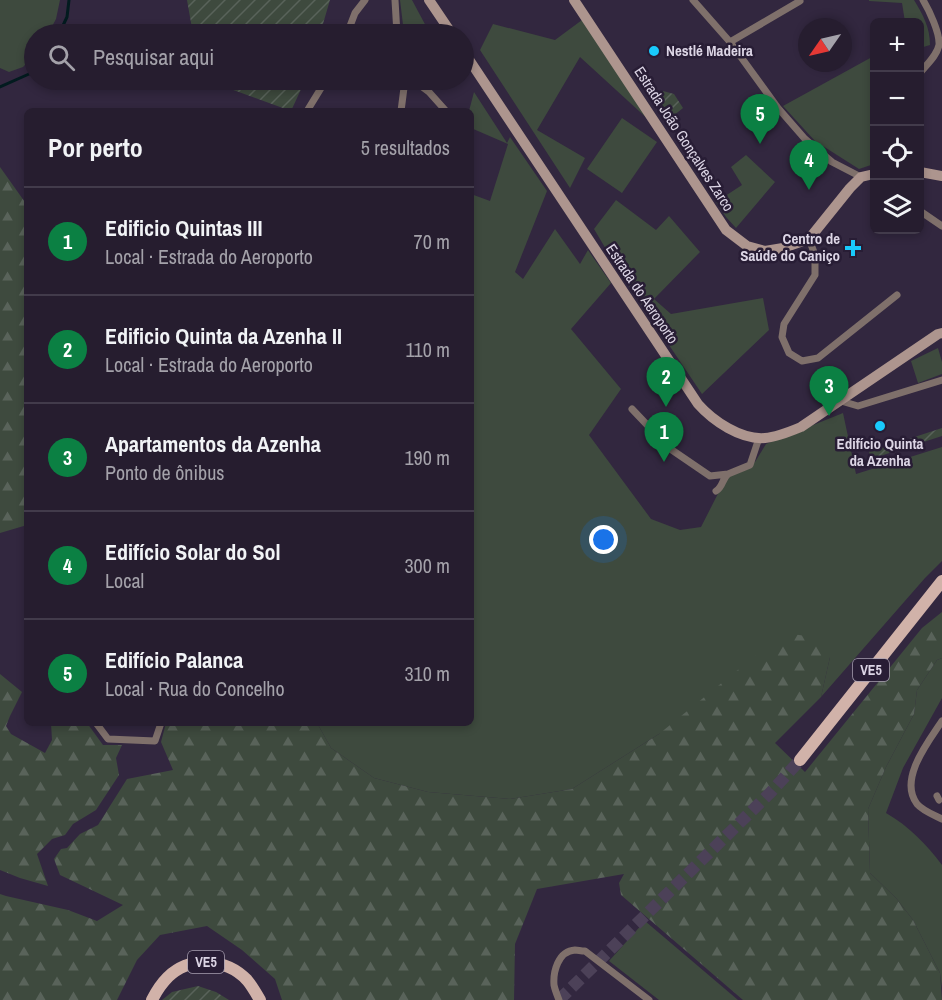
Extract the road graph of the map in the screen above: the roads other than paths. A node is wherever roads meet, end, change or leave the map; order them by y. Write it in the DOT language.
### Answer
graph roads {
  1 [pos="365,0"];
  2 [pos="395,0"];
  3 [pos="429,0"];
  4 [pos="574,0"];
  5 [pos="693,0"];
  6 [pos="923,0"];
  7 [pos="800,1"];
  8 [pos="351,24"];
  9 [pos="396,24"];
  10 [pos="445,24"];
  11 [pos="730,42"];
  12 [pos="940,45"];
  13 [pos="474,67"];
  14 [pos="921,72"];
  15 [pos="320,90"];
  16 [pos="404,90"];
  17 [pos="426,90"];
  18 [pos="309,108"];
  19 [pos="401,108"];
  20 [pos="443,108"];
  21 [pos="924,173"];
  22 [pos="870,176"];
  23 [pos="942,176"];
  24 [pos="924,214"];
  25 [pos="942,226"];
  26 [pos="809,240"];
  27 [pos="897,295"];
  28 [pos="942,333"];
  29 [pos="942,380"];
  30 [pos="841,401"];
  31 [pos="632,409"];
  32 [pos="759,438"];
  33 [pos="728,474"];
  34 [pos="716,491"];
  35 [pos="942,581"];
  36 [pos="942,721"];
  37 [pos="98,726"];
  38 [pos="160,726"];
  39 [pos="800,760"];
  40 [pos="942,819"];
  41 [pos="152,1000"];
  42 [pos="260,1000"];
  43 [pos="559,1000"];
  44 [pos="649,1000"];
  1 -- 8 [label="street"];
  2 -- 9 [label="street"];
  3 -- 10 [label="main road"];
  4 -- 26 [label="main road, Estrada João Gonçalves Zarco"];
  5 -- 11 [label="street"];
  6 -- 12 [label="street"];
  7 -- 11 [label="street"];
  11 -- 22 [label="street"];
  12 -- 14 [label="street"];
  13 -- 32 [label="main road, Estrada do Aeroporto"];
  15 -- 18 [label="street"];
  16 -- 19 [label="street"];
  17 -- 20 [label="street"];
  21 -- 23 [label="main road"];
  22 -- 26 [label="main road"];
  24 -- 25 [label="street"];
  26 -- 27 [label="street"];
  28 -- 30 [label="main road, Estrada do Aeroporto"];
  29 -- 30 [label="street"];
  30 -- 32 [label="main road, Estrada do Aeroporto"];
  31 -- 33 [label="street"];
  32 -- 33 [label="street"];
  33 -- 34 [label="street"];
  35 -- 39 [label="main road, VE5"];
  36 -- 40 [label="street"];
  37 -- 38 [label="street"];
  41 -- 42 [label="main road, VE5"];
  43 -- 44 [label="street"];
}
